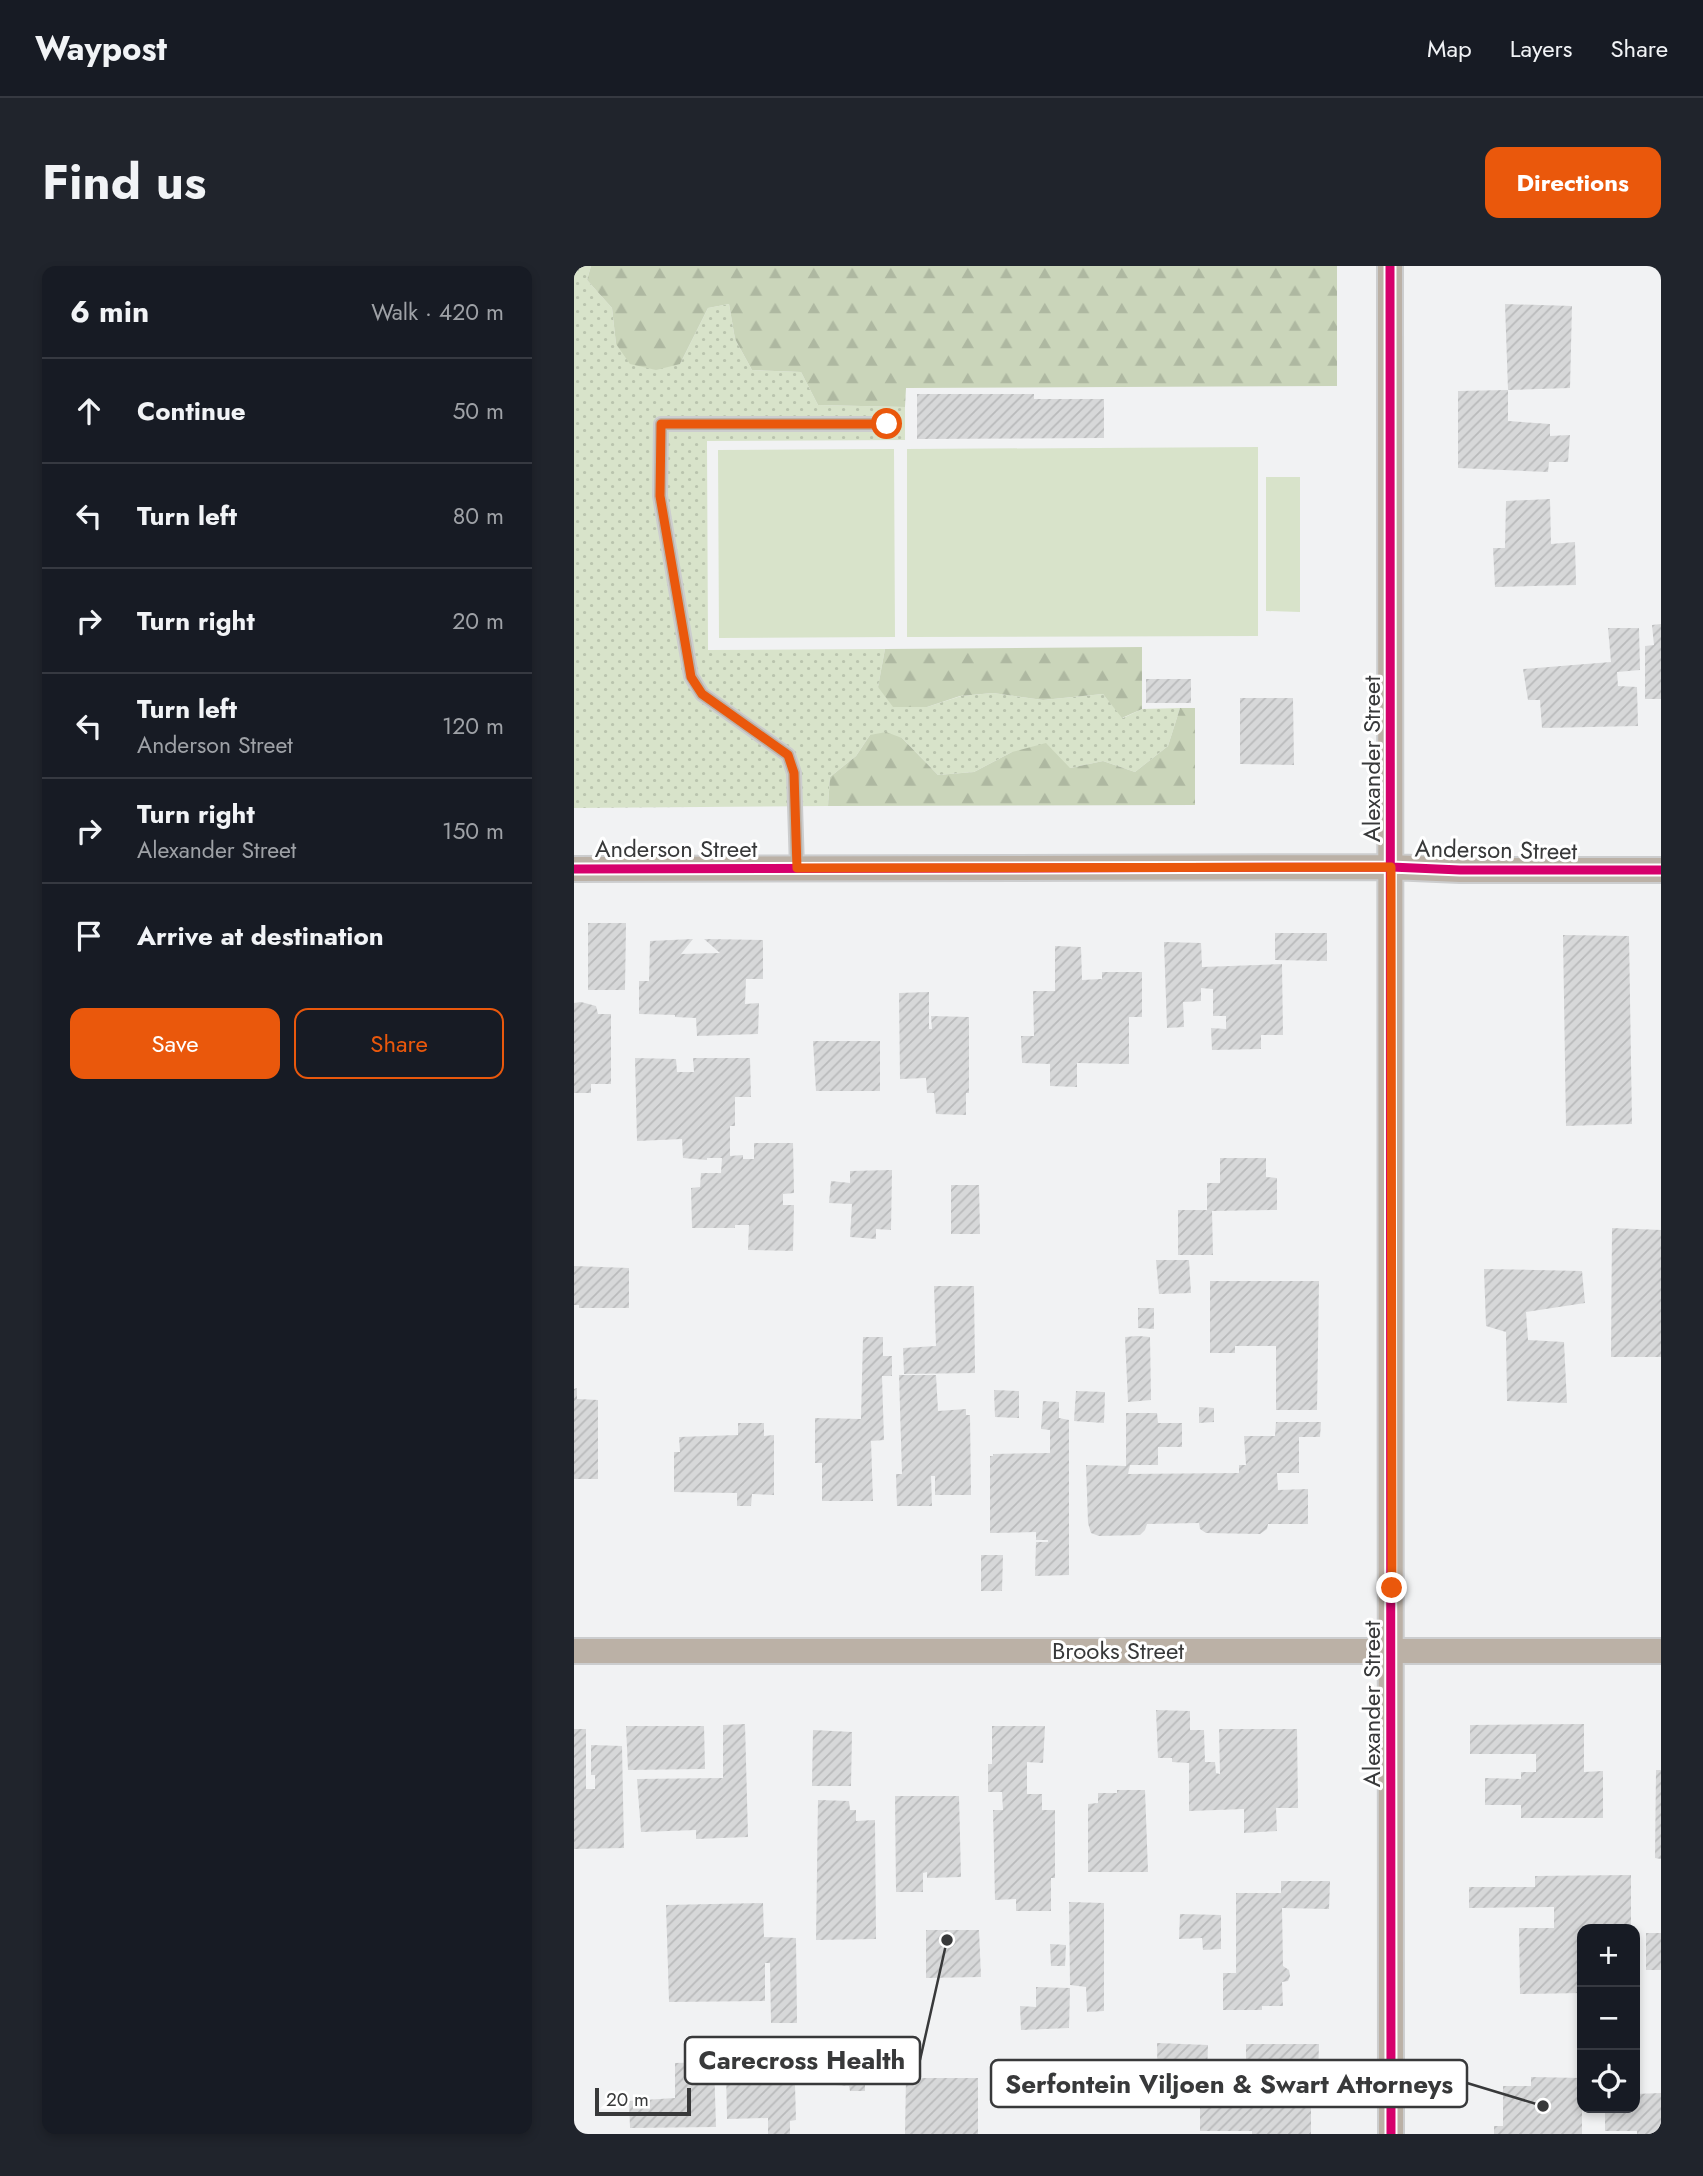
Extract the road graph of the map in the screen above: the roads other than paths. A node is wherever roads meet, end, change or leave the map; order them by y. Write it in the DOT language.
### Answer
graph roads {
  1 [pos="1390,266"];
  2 [pos="887,424"];
  3 [pos="1391,867"];
  4 [pos="797,868"];
  5 [pos="574,869"];
  6 [pos="1661,870"];
  7 [pos="1390,1650"];
  8 [pos="574,1651"];
  9 [pos="1661,1651"];
  10 [pos="1391,2134"];
  1 -- 3 [label="street, Alexander Street"];
  2 -- 4 [label="lane"];
  3 -- 4 [label="street, Anderson Street"];
  3 -- 6 [label="street, Anderson Street"];
  3 -- 7 [label="street, Alexander Street"];
  4 -- 5 [label="street, Anderson Street"];
  7 -- 8 [label="street, Brooks Street"];
  7 -- 9 [label="street, Brooks Street"];
  7 -- 10 [label="street, Alexander Street"];
}
